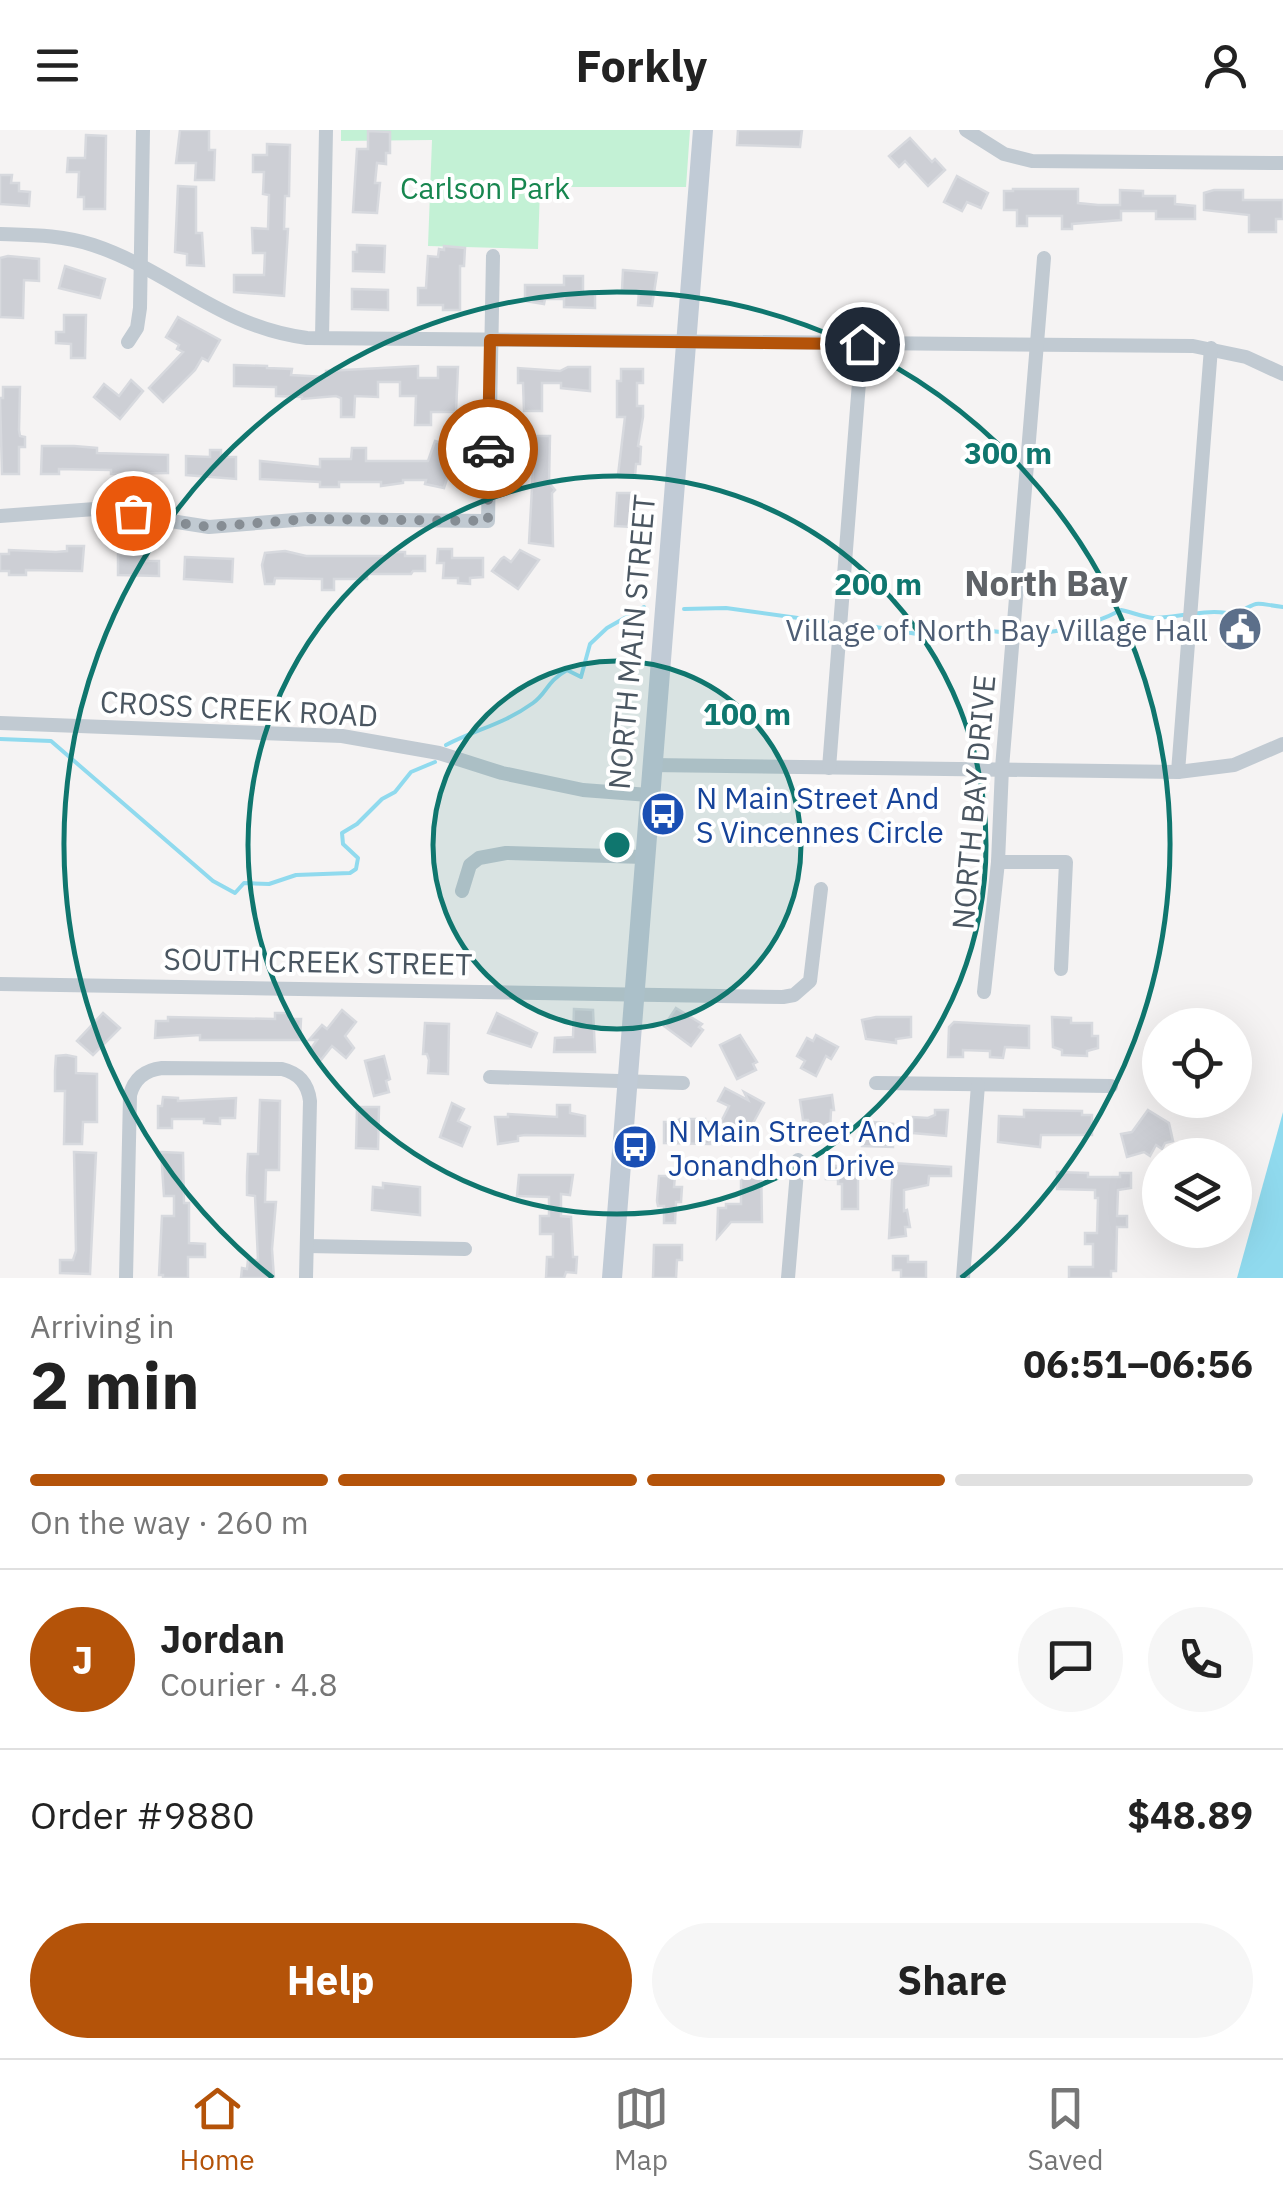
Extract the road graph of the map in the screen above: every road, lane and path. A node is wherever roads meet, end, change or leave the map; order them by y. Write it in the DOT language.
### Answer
graph roads {
  1 [pos="144,130"];
  2 [pos="326,130"];
  3 [pos="704,130"];
  4 [pos="966,130"];
  5 [pos="1283,163"];
  6 [pos="0,234"];
  7 [pos="493,256"];
  8 [pos="1044,258"];
  9 [pos="140,268"];
  10 [pos="322,338"];
  11 [pos="490,340"];
  12 [pos="128,342"];
  13 [pos="685,342"];
  14 [pos="862,344"];
  15 [pos="1037,345"];
  16 [pos="1212,348"];
  17 [pos="1283,374"];
  18 [pos="0,516"];
  19 [pos="0,723"];
  20 [pos="1283,744"];
  21 [pos="651,765"];
  22 [pos="829,768"];
  23 [pos="1002,768"];
  24 [pos="1178,772"];
  25 [pos="648,795"];
  26 [pos="644,857"];
  27 [pos="998,862"];
  28 [pos="821,890"];
  29 [pos="462,891"];
  30 [pos="1061,969"];
  31 [pos="0,984"];
  32 [pos="984,992"];
  33 [pos="634,994"];
  34 [pos="490,1078"];
  35 [pos="628,1080"];
  36 [pos="683,1082"];
  37 [pos="876,1083"];
  38 [pos="978,1085"];
  39 [pos="1111,1086"];
  40 [pos="798,1160"];
  41 [pos="307,1246"];
  42 [pos="465,1248"];
  43 [pos="126,1278"];
  44 [pos="306,1278"];
  45 [pos="612,1278"];
  46 [pos="788,1278"];
  47 [pos="963,1278"];
  1 -- 9 [label="street"];
  2 -- 10 [label="street"];
  3 -- 13 [label="main road, NORTH MAIN STREET"];
  4 -- 5 [label="street"];
  6 -- 9 [label="street"];
  7 -- 11 [label="street"];
  8 -- 15 [label="street, NORTH BAY DRIVE"];
  9 -- 10 [label="street"];
  9 -- 12 [label="street"];
  10 -- 11 [label="street"];
  11 -- 13 [label="street"];
  11 -- 18 [label="street"];
  13 -- 14 [label="street"];
  13 -- 21 [label="main road, NORTH MAIN STREET"];
  14 -- 15 [label="street"];
  14 -- 22 [label="street"];
  15 -- 16 [label="street"];
  15 -- 23 [label="street, NORTH BAY DRIVE"];
  16 -- 17 [label="street"];
  16 -- 24 [label="street"];
  19 -- 25 [label="street, CROSS CREEK ROAD"];
  20 -- 24 [label="street"];
  21 -- 22 [label="street"];
  21 -- 25 [label="main road, NORTH MAIN STREET"];
  22 -- 23 [label="street"];
  23 -- 24 [label="street"];
  23 -- 27 [label="street, NORTH BAY DRIVE"];
  25 -- 26 [label="main road, NORTH MAIN STREET"];
  26 -- 29 [label="street"];
  26 -- 33 [label="main road, NORTH MAIN STREET"];
  27 -- 30 [label="street"];
  27 -- 32 [label="street, NORTH BAY DRIVE"];
  28 -- 33 [label="street, SOUTH CREEK STREET"];
  31 -- 33 [label="street, SOUTH CREEK STREET"];
  33 -- 35 [label="main road, NORTH MAIN STREET"];
  34 -- 35 [label="street"];
  35 -- 36 [label="street"];
  35 -- 45 [label="main road, NORTH MAIN STREET"];
  37 -- 38 [label="street"];
  38 -- 39 [label="street"];
  38 -- 47 [label="street"];
  40 -- 46 [label="street"];
  41 -- 42 [label="street"];
  41 -- 43 [label="street"];
  41 -- 44 [label="street"];
}
